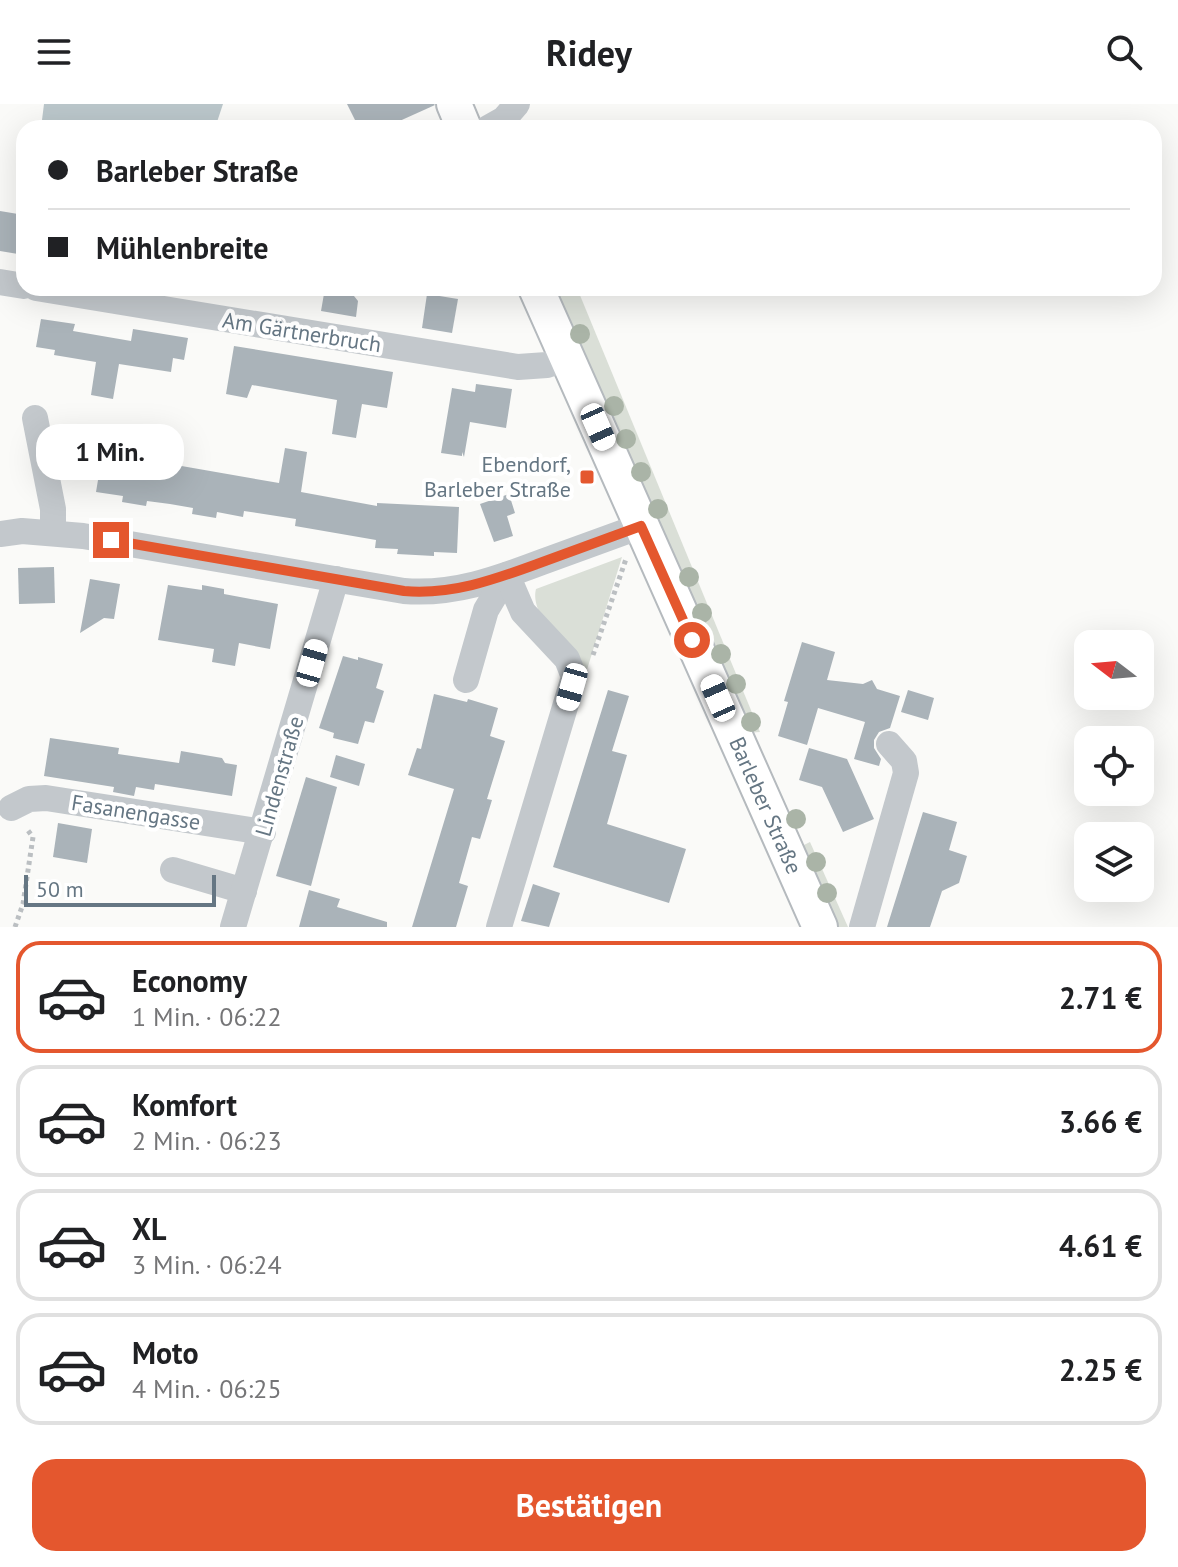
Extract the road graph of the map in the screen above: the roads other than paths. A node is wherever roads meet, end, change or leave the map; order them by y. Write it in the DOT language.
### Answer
graph roads {
  1 [pos="517,104"];
  2 [pos="502,120"];
  3 [pos="84,296"];
  4 [pos="540,296"];
  5 [pos="567,358"];
  6 [pos="35,418"];
  7 [pos="53,533"];
  8 [pos="0,534"];
  9 [pos="636,541"];
  10 [pos="507,575"];
  11 [pos="336,579"];
  12 [pos="466,680"];
  13 [pos="889,744"];
  14 [pos="11,808"];
  15 [pos="263,832"];
  16 [pos="173,870"];
  17 [pos="244,891"];
  18 [pos="233,927"];
  19 [pos="499,927"];
  20 [pos="820,927"];
  21 [pos="862,927"];
  1 -- 2 [label="street"];
  3 -- 5 [label="street, Am Gärtnerbruch"];
  4 -- 5 [label="main road, Barleber Straße"];
  5 -- 9 [label="main road, Barleber Straße"];
  6 -- 7 [label="street"];
  7 -- 8 [label="street"];
  7 -- 11 [label="street"];
  9 -- 10 [label="street"];
  9 -- 20 [label="main road, Barleber Straße"];
  10 -- 11 [label="street"];
  10 -- 12 [label="street"];
  10 -- 19 [label="street"];
  11 -- 15 [label="street, Lindenstraße"];
  13 -- 21 [label="street"];
  14 -- 15 [label="street, Fasanengasse"];
  15 -- 17 [label="street, Lindenstraße"];
  16 -- 17 [label="street"];
  17 -- 18 [label="street, Lindenstraße"];
}
